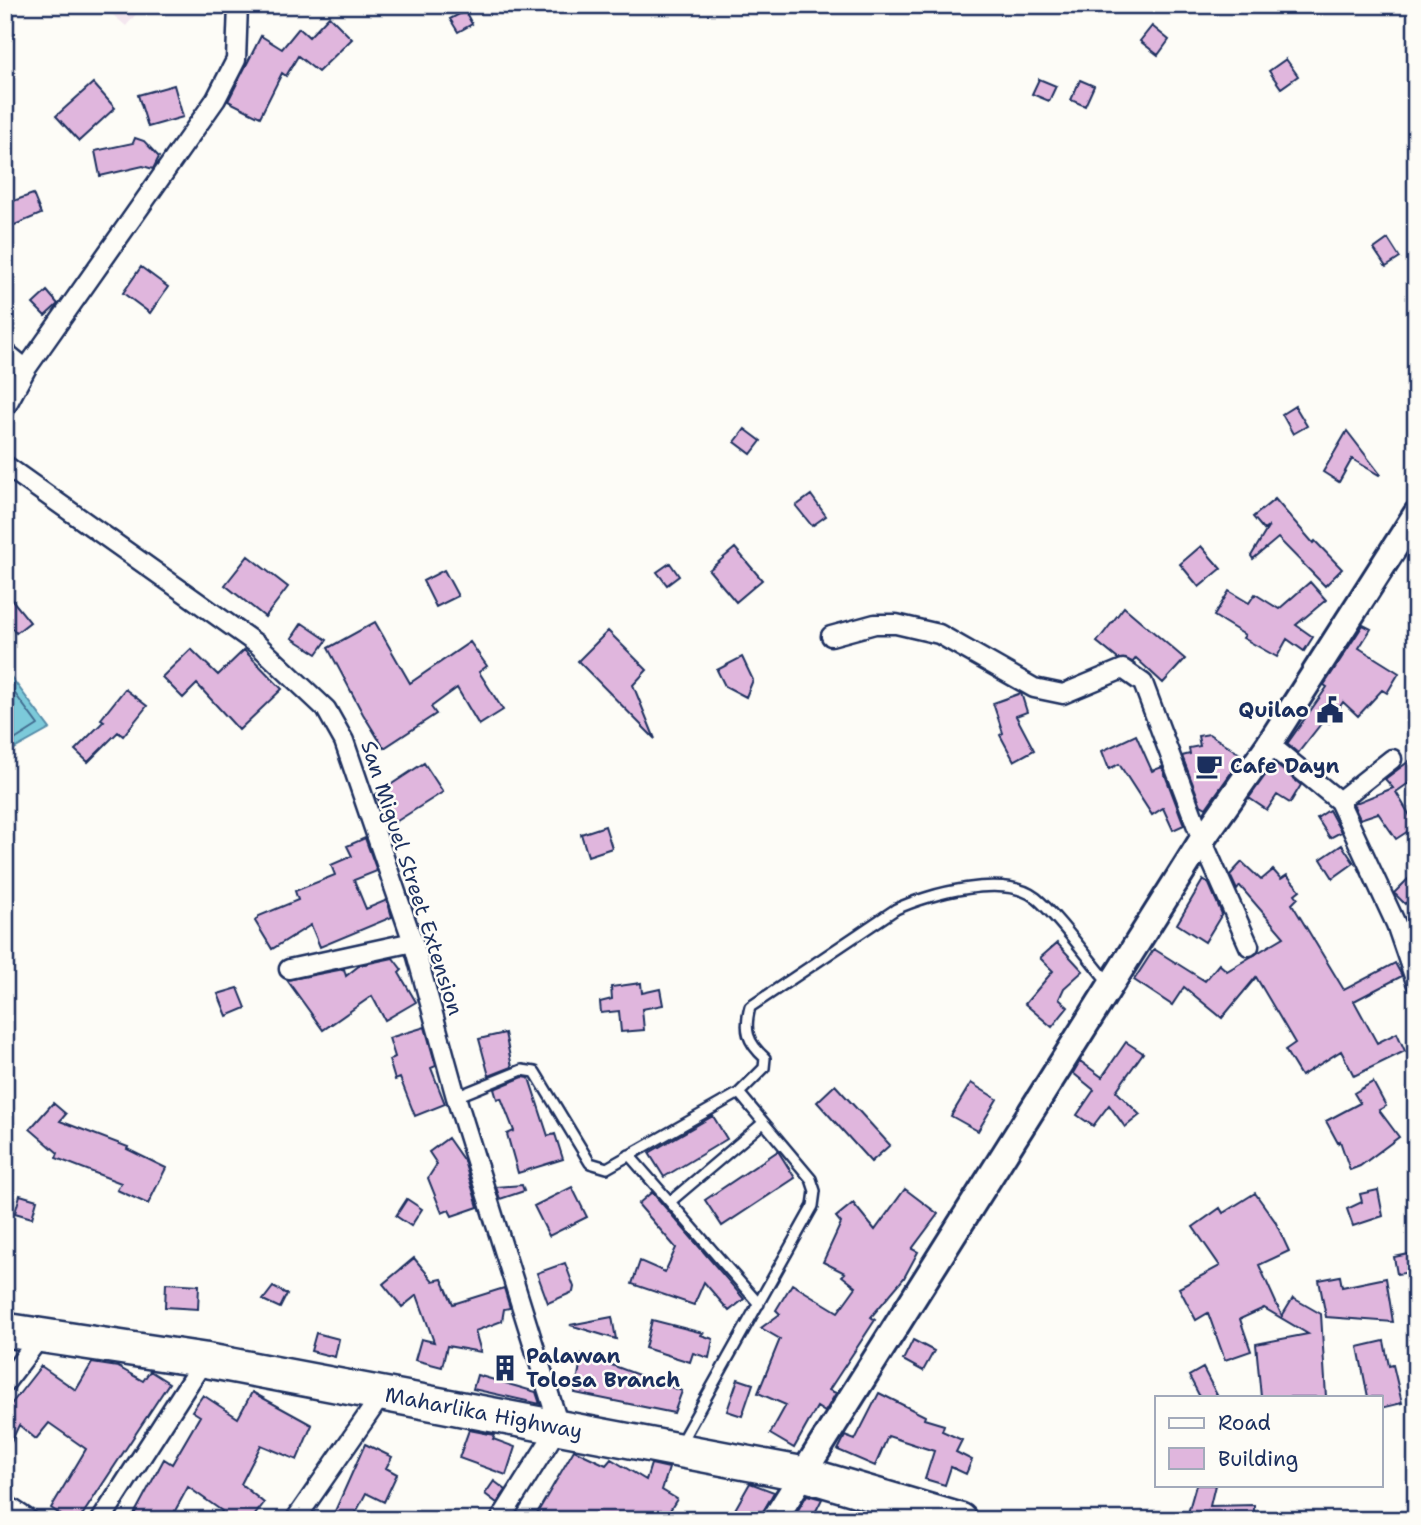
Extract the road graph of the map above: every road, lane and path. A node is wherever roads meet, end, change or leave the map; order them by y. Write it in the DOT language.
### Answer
graph roads {
  1 [pos="238,5"];
  2 [pos="5,352"];
  3 [pos="26,369"];
  4 [pos="5,408"];
  5 [pos="5,466"];
  6 [pos="24,481"];
  7 [pos="5,488"];
  8 [pos="1416,514"];
  9 [pos="831,636"];
  10 [pos="1269,744"];
  11 [pos="1392,759"];
  12 [pos="1339,801"];
  13 [pos="1202,840"];
  14 [pos="413,943"];
  15 [pos="1248,946"];
  16 [pos="289,969"];
  17 [pos="1416,982"];
  18 [pos="1111,986"];
  19 [pos="738,1093"];
  20 [pos="456,1097"];
  21 [pos="764,1123"];
  22 [pos="629,1155"];
  23 [pos="671,1201"];
  24 [pos="759,1304"];
  25 [pos="5,1330"];
  26 [pos="41,1336"];
  27 [pos="204,1360"];
  28 [pos="5,1383"];
  29 [pos="383,1393"];
  30 [pos="559,1426"];
  31 [pos="677,1449"];
  32 [pos="804,1474"];
  33 [pos="5,1504"];
  34 [pos="29,1520"];
  35 [pos="101,1520"];
  36 [pos="295,1520"];
  37 [pos="500,1520"];
  38 [pos="774,1520"];
  39 [pos="960,1520"];
  1 -- 3 [label="street"];
  2 -- 3 [label="street"];
  3 -- 4 [label="street"];
  5 -- 6 [label="street, San Miguel Street Extension"];
  6 -- 7 [label="street"];
  6 -- 14 [label="street, San Miguel Street Extension"];
  8 -- 10 [label="street"];
  9 -- 13 [label="street"];
  10 -- 12 [label="street"];
  10 -- 13 [label="street"];
  11 -- 12 [label="street"];
  12 -- 17 [label="street"];
  13 -- 15 [label="street"];
  13 -- 18 [label="street"];
  14 -- 16 [label="street"];
  14 -- 20 [label="street, San Miguel Street Extension"];
  18 -- 19 [label="lane"];
  18 -- 32 [label="street"];
  19 -- 21 [label="lane"];
  19 -- 22 [label="lane"];
  20 -- 22 [label="lane"];
  20 -- 30 [label="street, San Miguel Street Extension"];
  21 -- 23 [label="lane"];
  21 -- 24 [label="lane"];
  22 -- 23 [label="lane"];
  23 -- 24 [label="lane"];
  24 -- 31 [label="lane"];
  25 -- 26 [label="highway, Maharlika Highway"];
  26 -- 27 [label="highway, Maharlika Highway"];
  26 -- 28 [label="street"];
  27 -- 29 [label="highway, Maharlika Highway"];
  27 -- 35 [label="street"];
  29 -- 30 [label="highway, Maharlika Highway"];
  29 -- 36 [label="street"];
  30 -- 31 [label="highway, Maharlika Highway"];
  30 -- 37 [label="street"];
  31 -- 32 [label="highway, Maharlika Highway"];
  32 -- 38 [label="street"];
  32 -- 39 [label="highway, Maharlika Highway"];
  33 -- 34 [label="street"];
}
